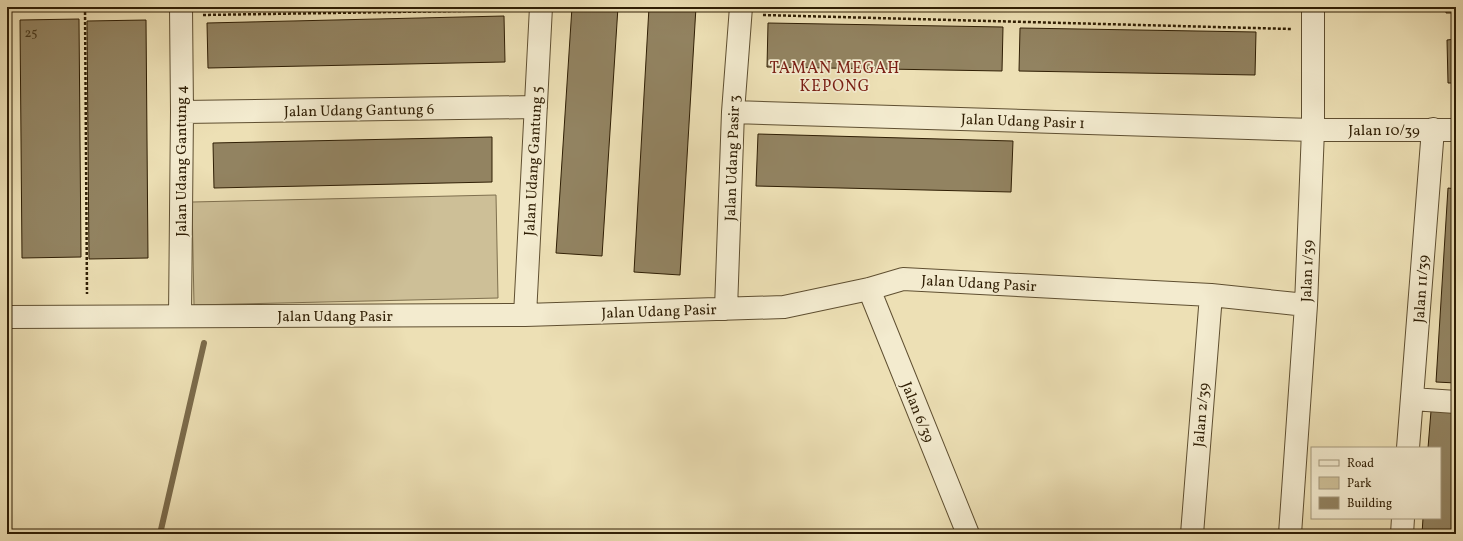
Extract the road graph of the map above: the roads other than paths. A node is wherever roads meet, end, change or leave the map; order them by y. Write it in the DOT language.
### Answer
graph roads {
  1 [pos="1313,7"];
  2 [pos="541,8"];
  3 [pos="181,11"];
  4 [pos="740,11"];
  5 [pos="536,107"];
  6 [pos="182,112"];
  7 [pos="733,112"];
  8 [pos="1313,130"];
  9 [pos="1433,130"];
  10 [pos="1456,130"];
  11 [pos="869,289"];
  12 [pos="1211,295"];
  13 [pos="1306,305"];
  14 [pos="726,309"];
  15 [pos="525,315"];
  16 [pos="7,316"];
  17 [pos="180,316"];
  18 [pos="1412,399"];
  19 [pos="1456,402"];
  20 [pos="1408,447"];
  21 [pos="1403,519"];
  22 [pos="968,534"];
  23 [pos="1192,534"];
  24 [pos="1290,534"];
  25 [pos="1402,534"];
  1 -- 8 [label="street, Jalan 1/39"];
  2 -- 5 [label="street, Jalan Udang Gantung 5"];
  3 -- 6 [label="street, Jalan Udang Gantung 4"];
  4 -- 7 [label="street, Jalan Udang Pasir 3"];
  5 -- 6 [label="street, Jalan Udang Gantung 6"];
  5 -- 15 [label="street, Jalan Udang Gantung 5"];
  6 -- 17 [label="street, Jalan Udang Gantung 4"];
  7 -- 8 [label="street, Jalan Udang Pasir 1"];
  7 -- 14 [label="street, Jalan Udang Pasir 3"];
  8 -- 9 [label="street, Jalan 10/39"];
  8 -- 13 [label="street, Jalan 1/39"];
  9 -- 10 [label="street, Jalan 10/39"];
  9 -- 18 [label="street, Jalan 11/39"];
  11 -- 12 [label="street, Jalan Udang Pasir"];
  11 -- 14 [label="street, Jalan Udang Pasir"];
  11 -- 22 [label="street, Jalan 6/39"];
  12 -- 13 [label="street, Jalan Udang Pasir"];
  12 -- 23 [label="street, Jalan 2/39"];
  13 -- 24 [label="street, Jalan 1/39"];
  14 -- 15 [label="street, Jalan Udang Pasir"];
  15 -- 17 [label="street, Jalan Udang Pasir"];
  16 -- 17 [label="street, Jalan Udang Pasir"];
  18 -- 19 [label="street"];
  18 -- 20 [label="street, Jalan 11/39"];
  21 -- 25 [label="street"];
}
